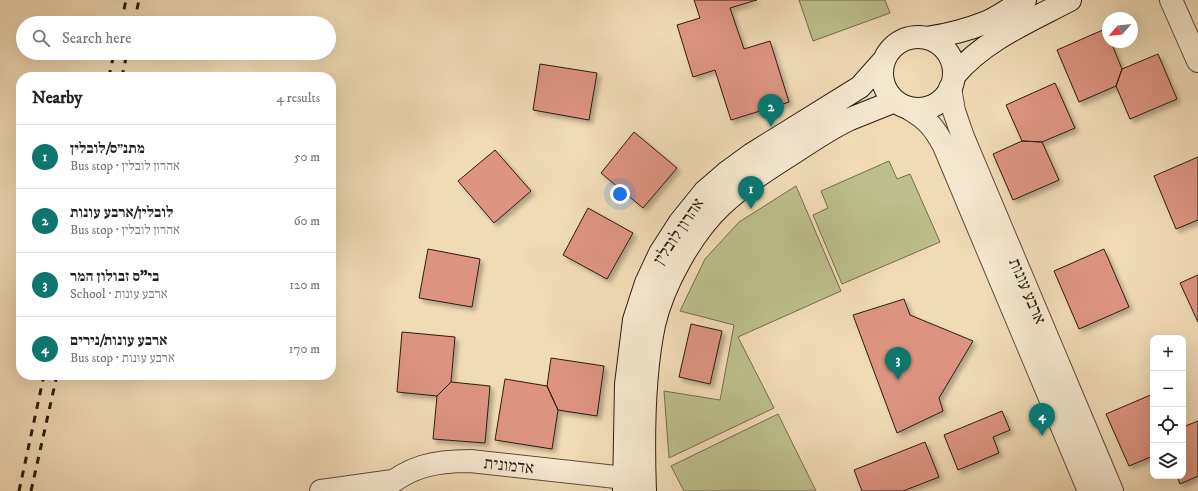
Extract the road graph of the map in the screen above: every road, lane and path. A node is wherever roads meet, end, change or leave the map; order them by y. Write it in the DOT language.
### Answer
graph roads {
  1 [pos="1025,0"];
  2 [pos="1070,0"];
  3 [pos="1171,0"];
  4 [pos="927,38"];
  5 [pos="884,60"];
  6 [pos="1198,61"];
  7 [pos="952,82"];
  8 [pos="902,105"];
  9 [pos="623,484"];
  10 [pos="645,485"];
  11 [pos="387,486"];
  12 [pos="321,491"];
  13 [pos="1089,491"];
  14 [pos="1112,491"];
  1 -- 4 [label="street"];
  2 -- 7 [label="street"];
  3 -- 6 [label="street"];
  4 -- 5 [label="street"];
  4 -- 7 [label="street"];
  5 -- 8 [label="street"];
  5 -- 9 [label="street, אהרון לובלין"];
  7 -- 8 [label="street"];
  7 -- 14 [label="street, ארבע עונות"];
  8 -- 10 [label="street, אהרון לובלין"];
  8 -- 13 [label="street, ארבע עונות"];
  9 -- 10 [label="street, אדמונית"];
  9 -- 11 [label="street, אדמונית"];
  11 -- 12 [label="street, אדמונית"];
}
